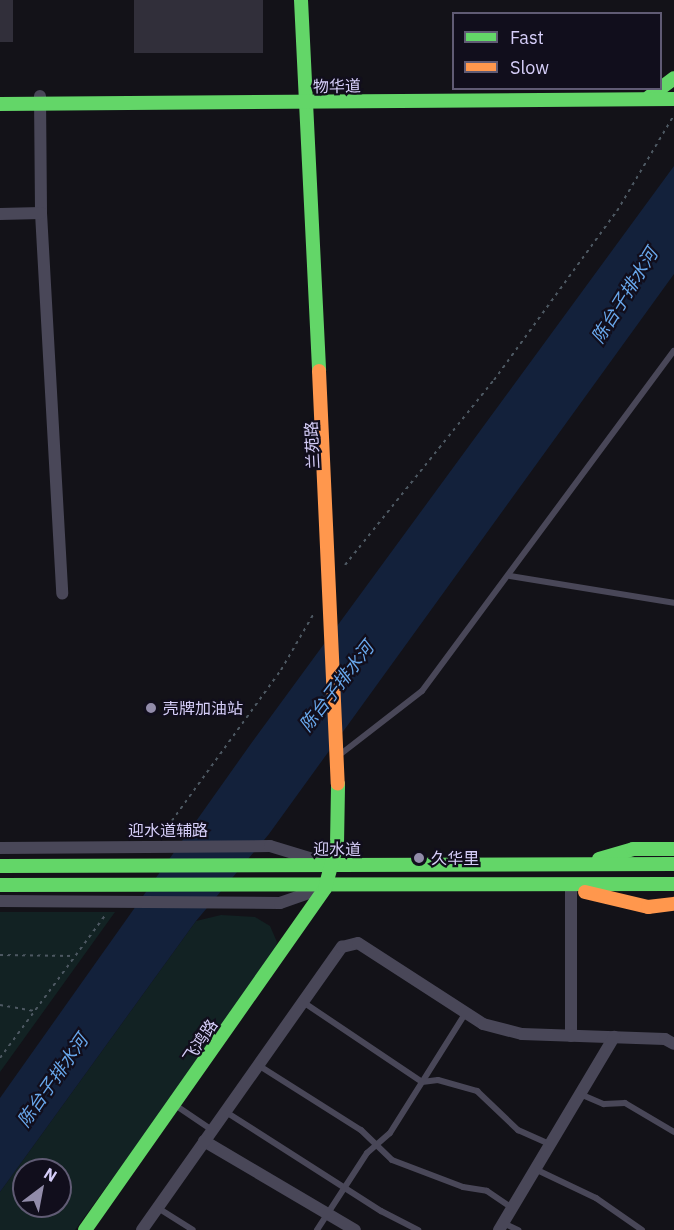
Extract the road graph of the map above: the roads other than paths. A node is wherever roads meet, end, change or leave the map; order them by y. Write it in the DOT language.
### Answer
graph roads {
  1 [pos="301,0"];
  2 [pos="307,0"];
  3 [pos="674,68"];
  4 [pos="674,78"];
  5 [pos="662,86"];
  6 [pos="662,88"];
  7 [pos="659,90"];
  8 [pos="0,95"];
  9 [pos="309,97"];
  10 [pos="40,99"];
  11 [pos="674,99"];
  12 [pos="0,104"];
  13 [pos="41,213"];
  14 [pos="0,214"];
  15 [pos="674,351"];
  16 [pos="510,576"];
  17 [pos="62,593"];
  18 [pos="674,603"];
  19 [pos="341,748"];
  20 [pos="674,840"];
  21 [pos="0,848"];
  22 [pos="650,849"];
  23 [pos="674,849"];
  24 [pos="674,864"];
  25 [pos="0,866"];
  26 [pos="339,866"];
  27 [pos="566,868"];
  28 [pos="674,884"];
  29 [pos="0,885"];
  30 [pos="567,886"];
  31 [pos="331,887"];
  32 [pos="0,901"];
  33 [pos="674,904"];
  34 [pos="648,907"];
  35 [pos="674,912"];
  36 [pos="303,1002"];
  37 [pos="465,1014"];
  38 [pos="571,1036"];
  39 [pos="614,1037"];
  40 [pos="674,1044"];
  41 [pos="258,1065"];
  42 [pos="422,1082"];
  43 [pos="580,1093"];
  44 [pos="180,1109"];
  45 [pos="225,1112"];
  46 [pos="212,1130"];
  47 [pos="674,1132"];
  48 [pos="204,1141"];
  49 [pos="376,1144"];
  50 [pos="549,1144"];
  51 [pos="535,1169"];
  52 [pos="345,1190"];
  53 [pos="512,1207"];
  54 [pos="158,1208"];
  55 [pos="327,1214"];
  56 [pos="501,1226"];
  57 [pos="85,1230"];
  58 [pos="98,1230"];
  59 [pos="142,1230"];
  60 [pos="193,1230"];
  61 [pos="317,1230"];
  62 [pos="355,1230"];
  63 [pos="418,1230"];
  64 [pos="518,1230"];
  65 [pos="642,1230"];
  1 -- 9 [label="street, 兰苑路"];
  2 -- 9 [label="street, 兰苑路"];
  3 -- 5 [label="street"];
  4 -- 6 [label="street"];
  7 -- 9 [label="street, 物华道"];
  7 -- 11 [label="street, 物华道"];
  8 -- 10 [label="street, 物华道"];
  9 -- 10 [label="street, 物华道"];
  9 -- 19 [label="street, 兰苑路"];
  10 -- 12 [label="street, 物华道"];
  10 -- 13 [label="street"];
  13 -- 14 [label="street"];
  13 -- 17 [label="street"];
  15 -- 16 [label="lane"];
  16 -- 18 [label="lane"];
  16 -- 19 [label="lane"];
  19 -- 26 [label="street, 兰苑路"];
  20 -- 22 [label="street"];
  21 -- 26 [label="street, 迎水道辅路"];
  22 -- 23 [label="street"];
  22 -- 27 [label="street"];
  24 -- 27 [label="street, 迎水道"];
  25 -- 26 [label="street, 迎水道"];
  26 -- 27 [label="street, 迎水道"];
  26 -- 31 [label="street, 兰苑路"];
  28 -- 30 [label="street"];
  29 -- 31 [label="street"];
  30 -- 31 [label="street"];
  30 -- 34 [label="street"];
  30 -- 38 [label="street"];
  31 -- 32 [label="street"];
  31 -- 44 [label="street, 飞鸿路"];
  33 -- 34 [label="street"];
  34 -- 35 [label="street"];
  36 -- 37 [label="street"];
  36 -- 41 [label="street"];
  36 -- 42 [label="lane"];
  37 -- 38 [label="street"];
  37 -- 42 [label="lane"];
  38 -- 39 [label="street"];
  39 -- 40 [label="street"];
  39 -- 43 [label="street"];
  41 -- 45 [label="street"];
  41 -- 49 [label="lane"];
  42 -- 49 [label="lane"];
  42 -- 50 [label="lane"];
  43 -- 47 [label="lane"];
  43 -- 50 [label="street"];
  44 -- 46 [label="lane"];
  44 -- 57 [label="street, 飞鸿路"];
  44 -- 58 [label="street, 飞鸿路"];
  45 -- 46 [label="street"];
  45 -- 52 [label="lane"];
  46 -- 48 [label="street"];
  48 -- 54 [label="street"];
  48 -- 55 [label="street"];
  49 -- 52 [label="lane"];
  49 -- 53 [label="lane"];
  50 -- 51 [label="street"];
  51 -- 53 [label="street"];
  51 -- 65 [label="lane"];
  52 -- 55 [label="lane"];
  52 -- 63 [label="lane"];
  53 -- 56 [label="street"];
  54 -- 59 [label="street"];
  54 -- 60 [label="lane"];
  55 -- 61 [label="lane"];
  55 -- 62 [label="street"];
  56 -- 64 [label="lane"];
}
